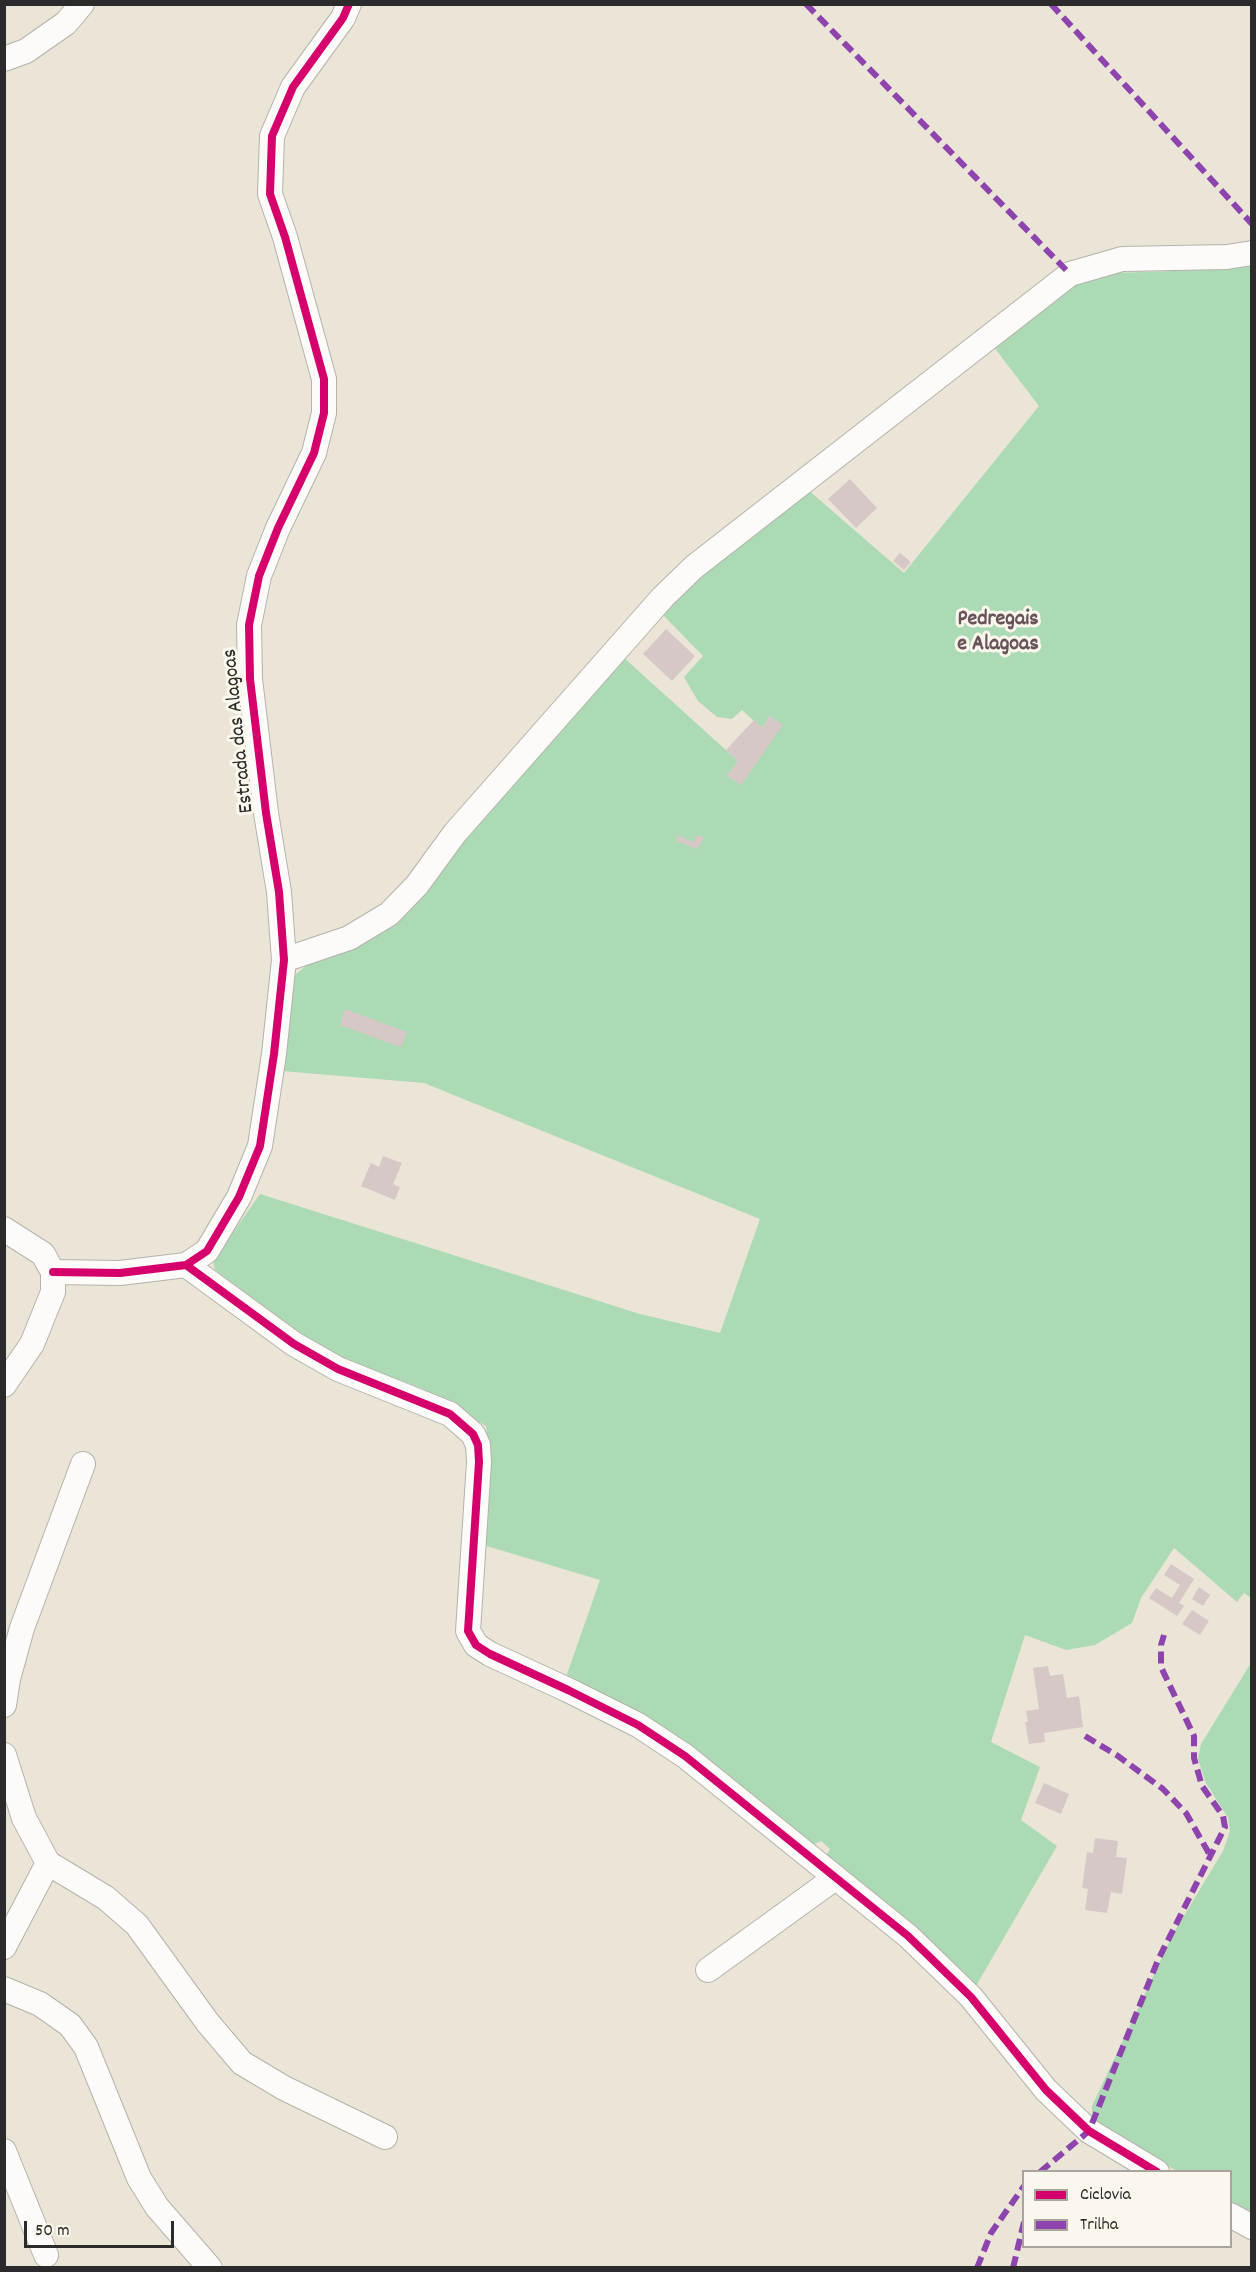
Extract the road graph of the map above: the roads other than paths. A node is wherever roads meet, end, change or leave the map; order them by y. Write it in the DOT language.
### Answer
graph roads {
  1 [pos="82,4"];
  2 [pos="349,4"];
  3 [pos="4,59"];
  4 [pos="1251,253"];
  5 [pos="284,960"];
  6 [pos="4,1229"];
  7 [pos="186,1265"];
  8 [pos="53,1272"];
  9 [pos="4,1385"];
  10 [pos="83,1464"];
  11 [pos="4,1705"];
  12 [pos="4,1755"];
  13 [pos="48,1863"];
  14 [pos="835,1878"];
  15 [pos="4,1947"];
  16 [pos="708,1970"];
  17 [pos="4,1989"];
  18 [pos="385,2137"];
  19 [pos="4,2151"];
  20 [pos="1154,2170"];
  21 [pos="1232,2216"];
  22 [pos="1251,2227"];
  23 [pos="46,2255"];
  24 [pos="210,2268"];
  1 -- 3 [label="street"];
  2 -- 5 [label="street, Estrada das Alagoas"];
  4 -- 5 [label="street"];
  5 -- 7 [label="street, Estrada das Alagoas"];
  6 -- 8 [label="street"];
  7 -- 8 [label="street"];
  7 -- 14 [label="street"];
  8 -- 9 [label="street"];
  10 -- 11 [label="street"];
  12 -- 13 [label="street"];
  13 -- 15 [label="street"];
  13 -- 18 [label="street"];
  14 -- 16 [label="street"];
  14 -- 20 [label="street"];
  17 -- 24 [label="street"];
  19 -- 23 [label="street"];
  21 -- 22 [label="street"];
}
